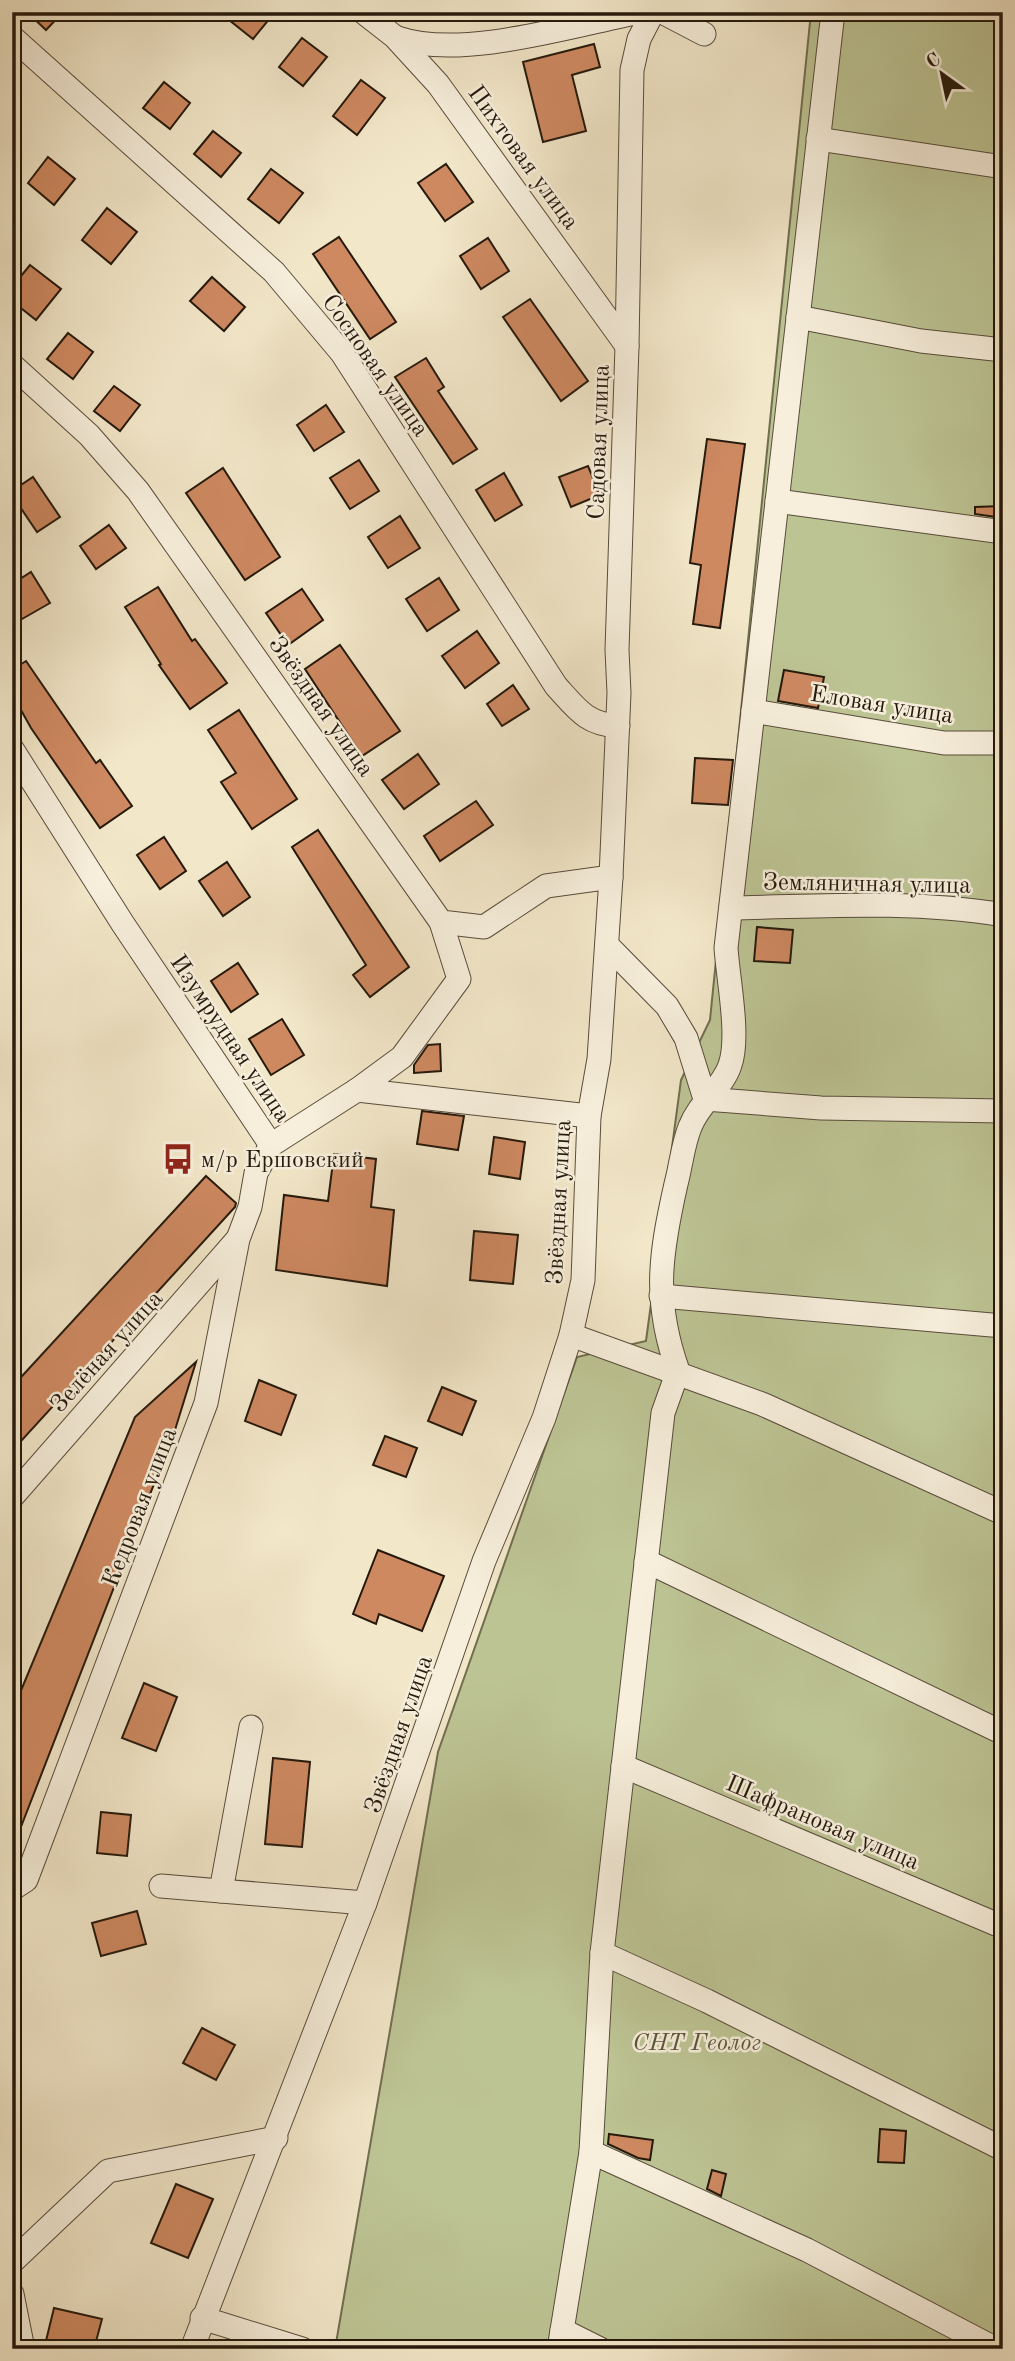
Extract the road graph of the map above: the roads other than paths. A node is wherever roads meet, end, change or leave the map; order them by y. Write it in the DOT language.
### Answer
graph roads {
  1 [pos="363,12"];
  2 [pos="640,12"];
  3 [pos="653,12"];
  4 [pos="662,12"];
  5 [pos="833,12"];
  6 [pos="704,34"];
  7 [pos="12,37"];
  8 [pos="396,37"];
  9 [pos="818,139"];
  10 [pos="1003,167"];
  11 [pos="798,317"];
  12 [pos="627,346"];
  13 [pos="1003,350"];
  14 [pos="12,365"];
  15 [pos="777,501"];
  16 [pos="1003,532"];
  17 [pos="753,711"];
  18 [pos="618,726"];
  19 [pos="1003,743"];
  20 [pos="12,749"];
  21 [pos="611,877"];
  22 [pos="731,908"];
  23 [pos="1003,915"];
  24 [pos="441,922"];
  25 [pos="607,945"];
  26 [pos="357,1090"];
  27 [pos="705,1099"];
  28 [pos="1003,1111"];
  29 [pos="589,1116"];
  30 [pos="271,1145"];
  31 [pos="238,1239"];
  32 [pos="662,1296"];
  33 [pos="1003,1326"];
  34 [pos="571,1335"];
  35 [pos="678,1371"];
  36 [pos="12,1497"];
  37 [pos="1003,1513"];
  38 [pos="646,1561"];
  39 [pos="251,1727"];
  40 [pos="1003,1733"];
  41 [pos="623,1766"];
  42 [pos="19,1884"];
  43 [pos="162,1886"];
  44 [pos="221,1892"];
  45 [pos="365,1903"];
  46 [pos="1003,1927"];
  47 [pos="602,1953"];
  48 [pos="276,2138"];
  49 [pos="1003,2149"];
  50 [pos="591,2152"];
  51 [pos="12,2262"];
  52 [pos="12,2294"];
  53 [pos="202,2318"];
  54 [pos="560,2339"];
  55 [pos="23,2349"];
  56 [pos="192,2349"];
  57 [pos="302,2349"];
  58 [pos="600,2349"];
  59 [pos="996,2349"];
  1 -- 8 [label="street, Пихтовая улица"];
  2 -- 8 [label="street"];
  3 -- 12 [label="street, Садовая улица"];
  4 -- 6 [label="street"];
  5 -- 9 [label="street"];
  7 -- 18 [label="street, Сосновая улица"];
  8 -- 12 [label="street, Пихтовая улица"];
  9 -- 10 [label="street"];
  9 -- 11 [label="street"];
  11 -- 13 [label="street"];
  11 -- 15 [label="street"];
  12 -- 18 [label="street, Садовая улица"];
  14 -- 24 [label="street, Звёздная улица"];
  15 -- 16 [label="street"];
  15 -- 17 [label="street"];
  17 -- 19 [label="street, Еловая улица"];
  17 -- 22 [label="street"];
  18 -- 21 [label="street, Садовая улица"];
  20 -- 30 [label="street, Изумрудная улица"];
  21 -- 24 [label="street"];
  21 -- 25 [label="street, Звёздная улица"];
  22 -- 23 [label="street, Земляничная улица"];
  22 -- 27 [label="street"];
  24 -- 26 [label="street, Звёздная улица"];
  25 -- 27 [label="street"];
  25 -- 29 [label="street, Звёздная улица"];
  26 -- 29 [label="street"];
  26 -- 30 [label="street, Изумрудная улица"];
  27 -- 28 [label="street"];
  27 -- 32 [label="street"];
  29 -- 34 [label="street, Звёздная улица"];
  30 -- 31 [label="street, Кедровая улица"];
  31 -- 36 [label="street, Зелёная улица"];
  31 -- 42 [label="street, Кедровая улица"];
  32 -- 33 [label="street"];
  32 -- 35 [label="street"];
  34 -- 35 [label="street"];
  34 -- 45 [label="street, Звёздная улица"];
  35 -- 37 [label="street"];
  35 -- 38 [label="street"];
  38 -- 40 [label="street"];
  38 -- 41 [label="street"];
  39 -- 44 [label="street"];
  41 -- 46 [label="street, Шафрановая улица"];
  41 -- 47 [label="street"];
  43 -- 44 [label="street"];
  44 -- 45 [label="street"];
  45 -- 48 [label="street, Звёздная улица"];
  47 -- 49 [label="street"];
  47 -- 50 [label="street"];
  48 -- 51 [label="street"];
  48 -- 53 [label="street, Звёздная улица"];
  50 -- 54 [label="street"];
  50 -- 59 [label="street"];
  52 -- 55 [label="street"];
  53 -- 56 [label="street, Звёздная улица"];
  53 -- 57 [label="street"];
  54 -- 58 [label="street"];
}
